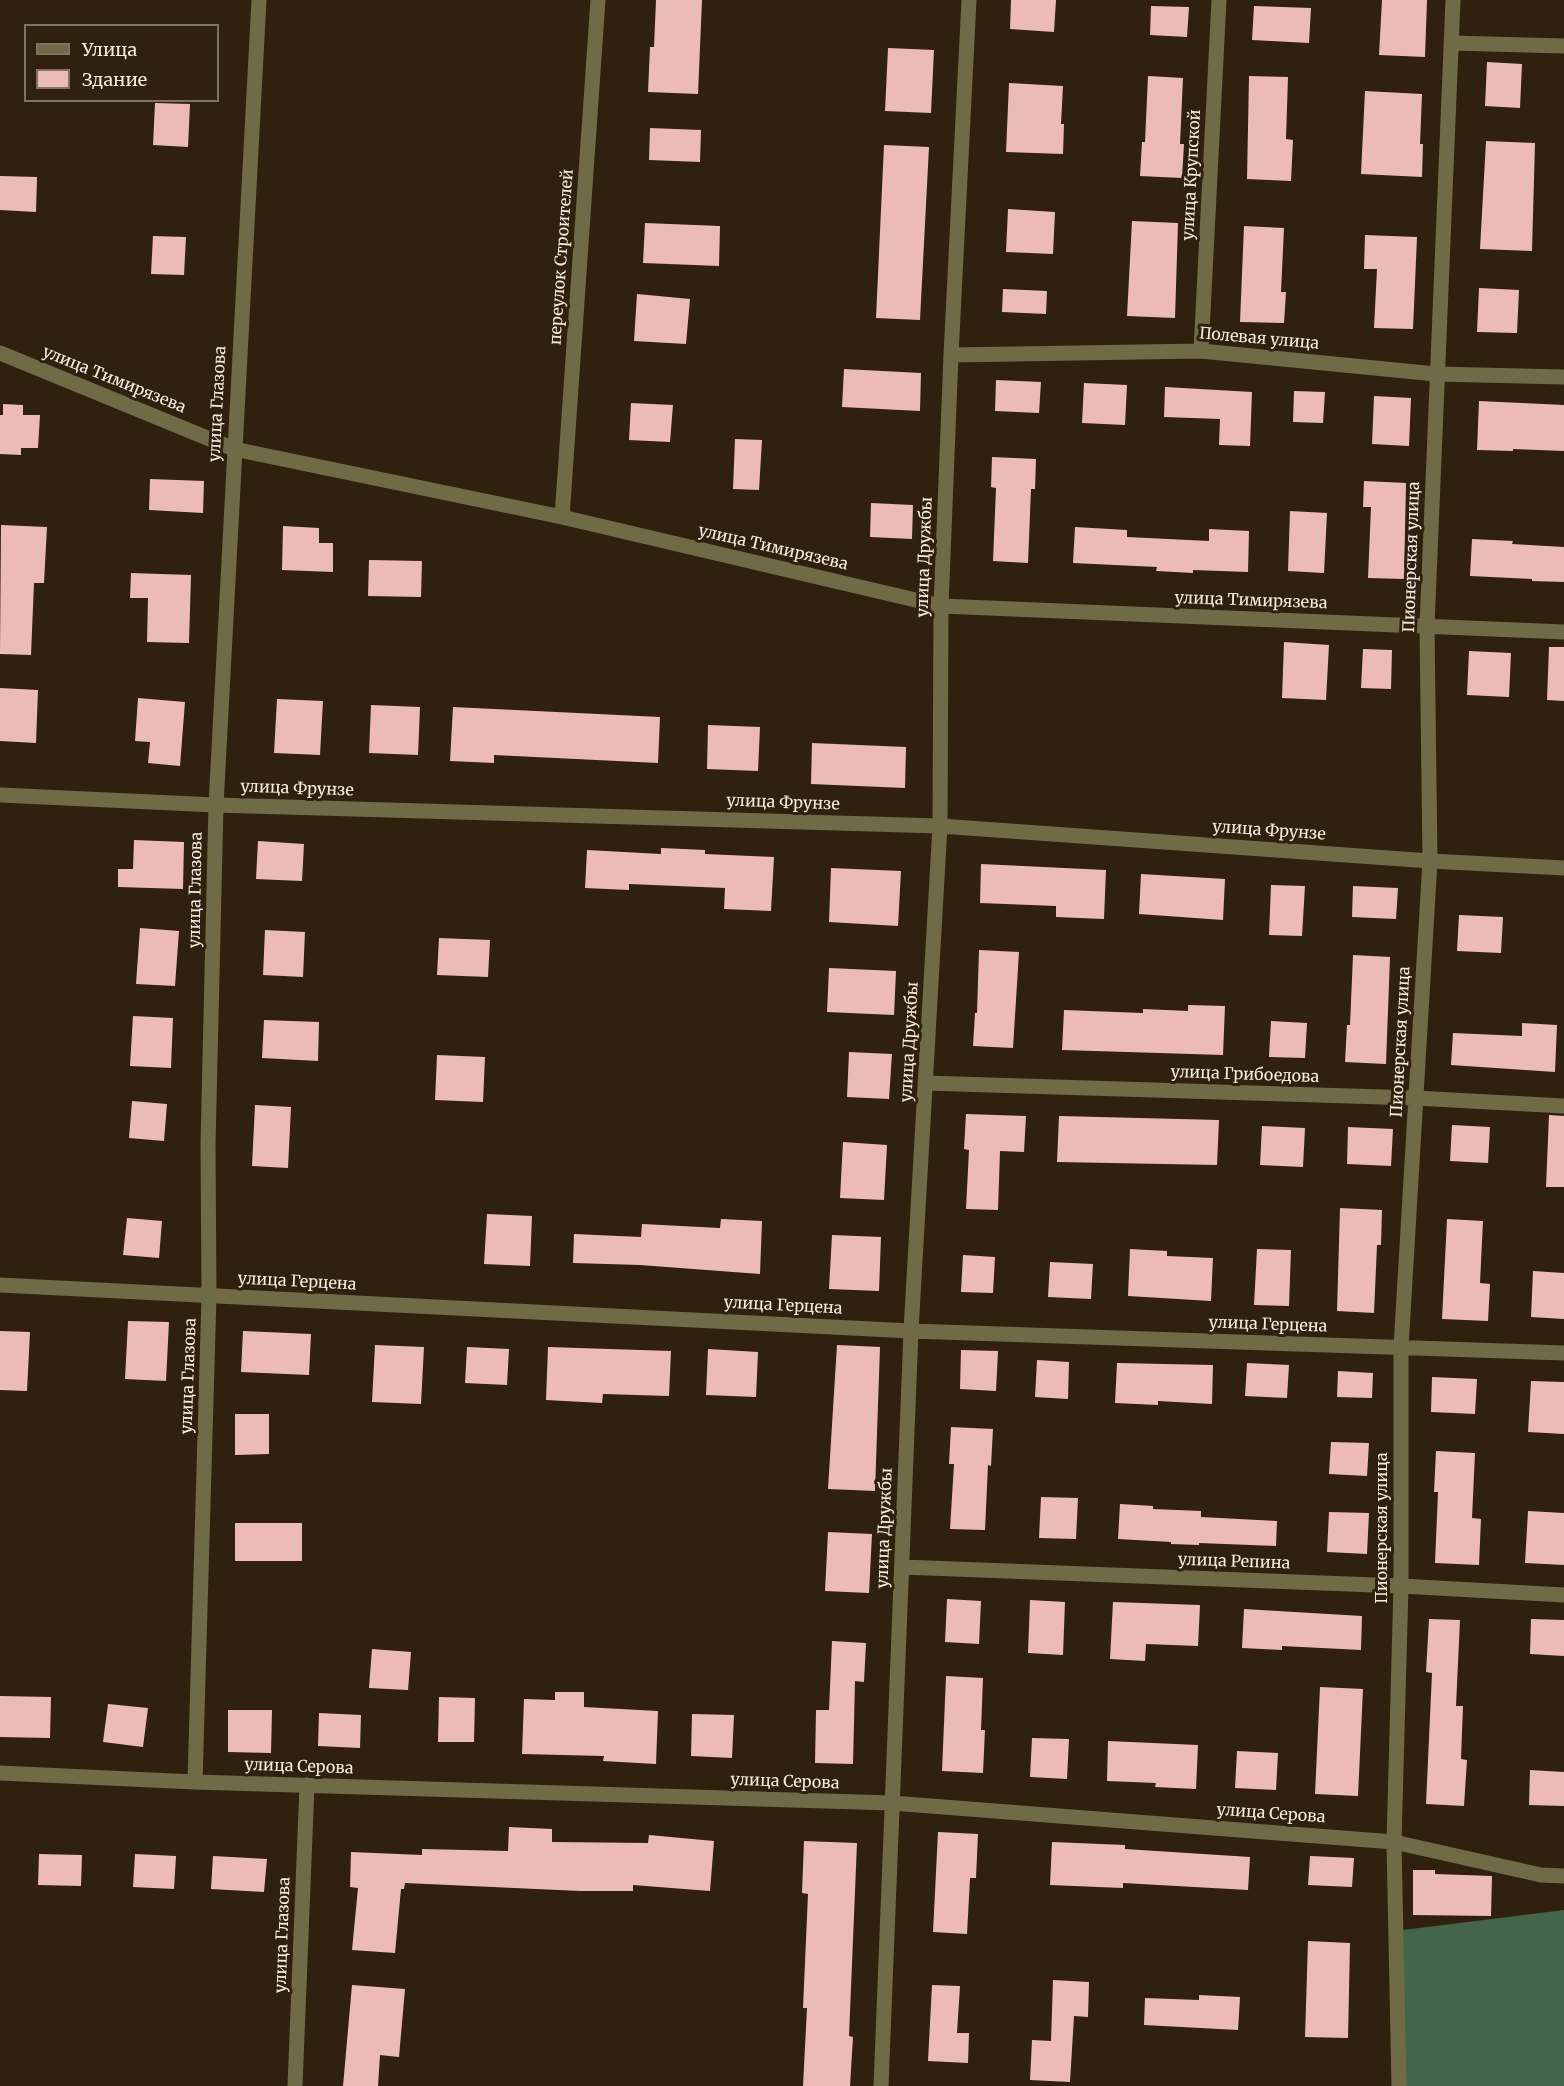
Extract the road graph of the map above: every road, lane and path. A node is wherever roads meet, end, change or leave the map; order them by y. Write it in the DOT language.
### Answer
graph roads {
  1 [pos="259,0"];
  2 [pos="598,0"];
  3 [pos="969,0"];
  4 [pos="1219,0"];
  5 [pos="1453,0"];
  6 [pos="1451,43"];
  7 [pos="1564,46"];
  8 [pos="1201,351"];
  9 [pos="0,353"];
  10 [pos="951,355"];
  11 [pos="1436,374"];
  12 [pos="1564,378"];
  13 [pos="234,449"];
  14 [pos="562,517"];
  15 [pos="941,606"];
  16 [pos="1427,626"];
  17 [pos="1564,632"];
  18 [pos="0,795"];
  19 [pos="216,805"];
  20 [pos="940,826"];
  21 [pos="1430,861"];
  22 [pos="1564,868"];
  23 [pos="925,1083"];
  24 [pos="1415,1098"];
  25 [pos="1564,1106"];
  26 [pos="0,1285"];
  27 [pos="209,1296"];
  28 [pos="911,1331"];
  29 [pos="1401,1347"];
  30 [pos="1564,1353"];
  31 [pos="902,1567"];
  32 [pos="1401,1586"];
  33 [pos="1564,1595"];
  34 [pos="0,1773"];
  35 [pos="195,1782"];
  36 [pos="308,1785"];
  37 [pos="892,1803"];
  38 [pos="1394,1842"];
  39 [pos="1564,1876"];
  40 [pos="295,2086"];
  41 [pos="881,2086"];
  42 [pos="1399,2086"];
  1 -- 13 [label="street, улица Глазова"];
  2 -- 14 [label="street, переулок Строителей"];
  3 -- 10 [label="street, улица Дружбы"];
  4 -- 8 [label="street, улица Крупской"];
  5 -- 6 [label="street, Пионерская улица"];
  6 -- 7 [label="street"];
  6 -- 11 [label="street, Пионерская улица"];
  8 -- 10 [label="street, Полевая улица"];
  8 -- 11 [label="street, Полевая улица"];
  9 -- 13 [label="street, улица Тимирязева"];
  10 -- 15 [label="street, улица Дружбы"];
  11 -- 12 [label="street, Полевая улица"];
  11 -- 16 [label="street, Пионерская улица"];
  13 -- 14 [label="street, улица Тимирязева"];
  13 -- 19 [label="street, улица Глазова"];
  14 -- 15 [label="street, улица Тимирязева"];
  15 -- 16 [label="street, улица Тимирязева"];
  15 -- 20 [label="street, улица Дружбы"];
  16 -- 17 [label="street, улица Тимирязева"];
  16 -- 21 [label="street, Пионерская улица"];
  18 -- 19 [label="street, улица Фрунзе"];
  19 -- 20 [label="street, улица Фрунзе"];
  19 -- 27 [label="street, улица Глазова"];
  20 -- 21 [label="street, улица Фрунзе"];
  20 -- 23 [label="street, улица Дружбы"];
  21 -- 22 [label="street, улица Фрунзе"];
  21 -- 24 [label="street, Пионерская улица"];
  23 -- 24 [label="street, улица Грибоедова"];
  23 -- 28 [label="street, улица Дружбы"];
  24 -- 25 [label="street, улица Грибоедова"];
  24 -- 29 [label="street, Пионерская улица"];
  26 -- 27 [label="street, улица Герцена"];
  27 -- 28 [label="street, улица Герцена"];
  27 -- 35 [label="street, улица Глазова"];
  28 -- 29 [label="street, улица Герцена"];
  28 -- 31 [label="street, улица Дружбы"];
  29 -- 30 [label="street, улица Герцена"];
  29 -- 32 [label="street, Пионерская улица"];
  31 -- 32 [label="street, улица Репина"];
  31 -- 37 [label="street, улица Дружбы"];
  32 -- 33 [label="street, улица Репина"];
  32 -- 38 [label="street, Пионерская улица"];
  34 -- 35 [label="street, улица Серова"];
  35 -- 36 [label="street, улица Серова"];
  36 -- 37 [label="street, улица Серова"];
  36 -- 40 [label="street, улица Глазова"];
  37 -- 38 [label="street, улица Серова"];
  37 -- 41 [label="street, улица Дружбы"];
  38 -- 39 [label="street, улица Серова"];
  38 -- 42 [label="street, Пионерская улица"];
}
